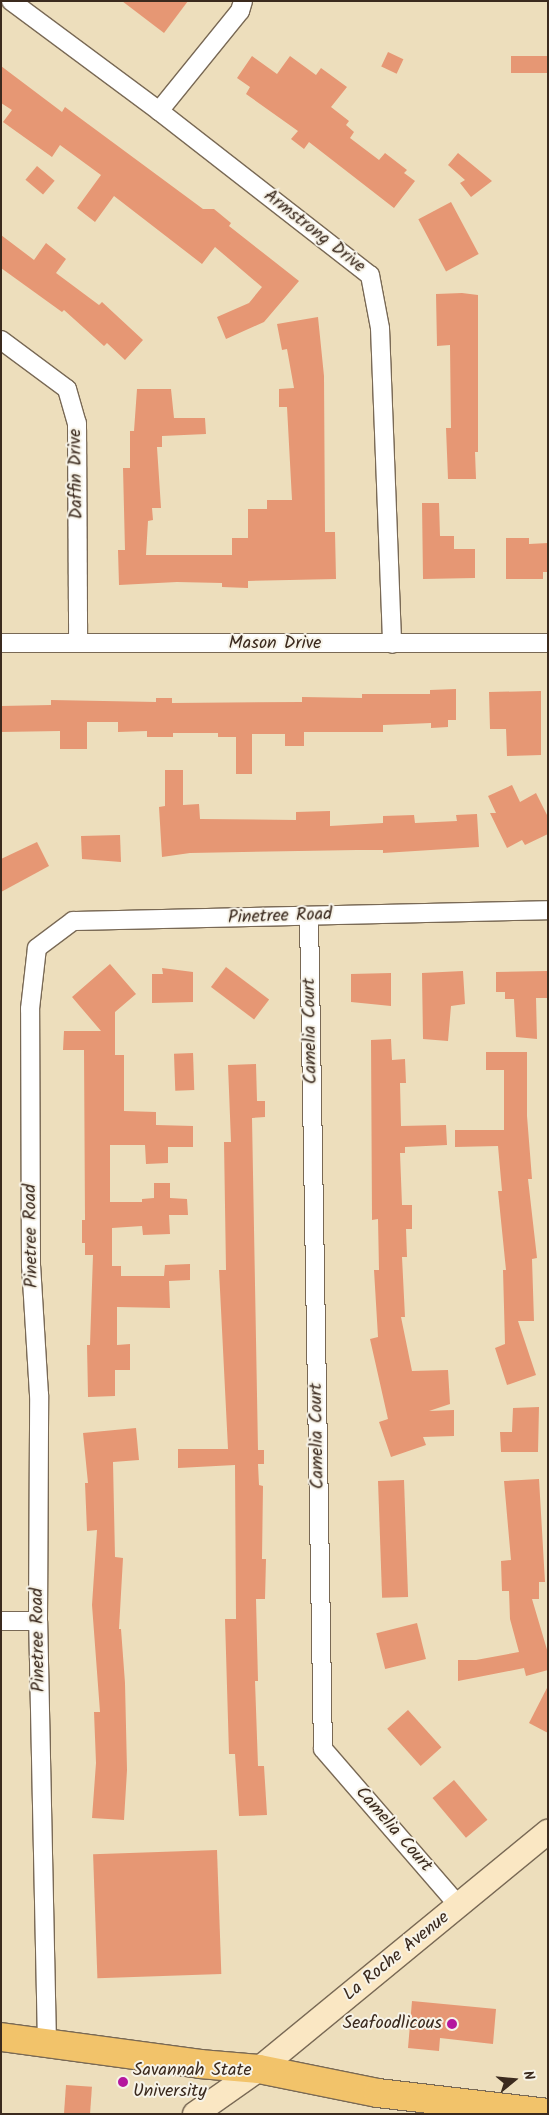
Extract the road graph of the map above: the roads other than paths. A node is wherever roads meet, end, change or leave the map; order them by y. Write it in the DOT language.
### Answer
graph roads {
  1 [pos="11,1"];
  2 [pos="243,1"];
  3 [pos="159,111"];
  4 [pos="1,340"];
  5 [pos="548,642"];
  6 [pos="1,643"];
  7 [pos="78,643"];
  8 [pos="392,644"];
  9 [pos="548,910"];
  10 [pos="309,916"];
  11 [pos="1,1621"];
  12 [pos="38,1621"];
  13 [pos="548,1832"];
  14 [pos="459,1906"];
  15 [pos="1,2037"];
  16 [pos="47,2044"];
  17 [pos="259,2069"];
  18 [pos="548,2113"];
  19 [pos="195,2114"];
  1 -- 3 [label="street, Armstrong Drive"];
  2 -- 3 [label="street"];
  3 -- 8 [label="street, Armstrong Drive"];
  4 -- 7 [label="street, Daffin Drive"];
  5 -- 8 [label="street, Mason Drive"];
  6 -- 7 [label="street, Mason Drive"];
  7 -- 8 [label="street, Mason Drive"];
  9 -- 10 [label="street, Pinetree Road"];
  10 -- 12 [label="street, Pinetree Road"];
  10 -- 14 [label="street, Camelia Court"];
  11 -- 12 [label="street"];
  12 -- 16 [label="street, Pinetree Road"];
  13 -- 14 [label="main road, La Roche Avenue"];
  14 -- 17 [label="main road, La Roche Avenue"];
  15 -- 16 [label="main road"];
  16 -- 17 [label="main road"];
  17 -- 18 [label="main road"];
  17 -- 19 [label="main road, La Roche Avenue"];
}
